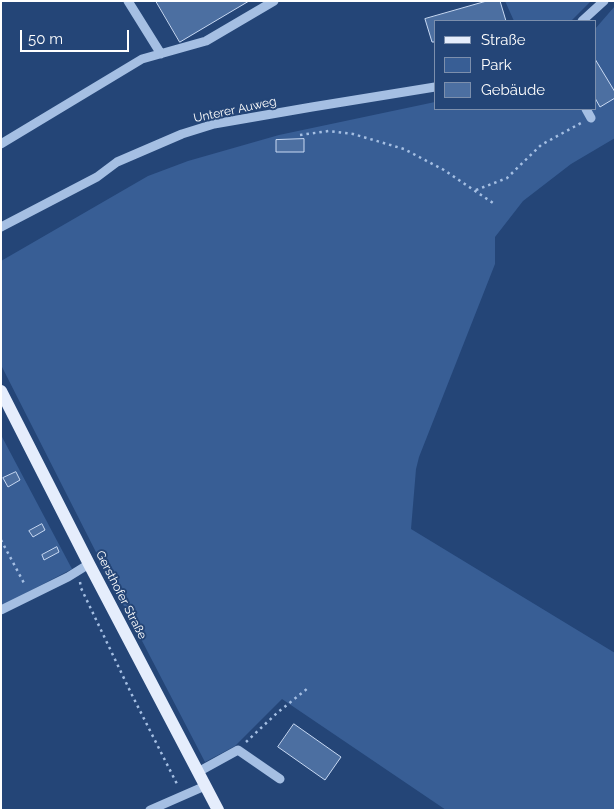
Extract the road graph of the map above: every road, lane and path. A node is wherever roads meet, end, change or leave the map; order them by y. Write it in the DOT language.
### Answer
graph roads {
  1 [pos="128,1"];
  2 [pos="274,1"];
  3 [pos="604,1"];
  4 [pos="583,20"];
  5 [pos="161,54"];
  6 [pos="434,88"];
  7 [pos="587,110"];
  8 [pos="591,118"];
  9 [pos="300,135"];
  10 [pos="1,144"];
  11 [pos="476,190"];
  12 [pos="496,204"];
  13 [pos="1,227"];
  14 [pos="1,391"];
  15 [pos="1,540"];
  16 [pos="90,564"];
  17 [pos="77,571"];
  18 [pos="31,595"];
  19 [pos="1,610"];
  20 [pos="308,688"];
  21 [pos="238,750"];
  22 [pos="198,772"];
  23 [pos="280,778"];
  24 [pos="205,786"];
  25 [pos="183,796"];
  26 [pos="150,810"];
  27 [pos="218,810"];
  1 -- 5 [label="street"];
  2 -- 5 [label="street"];
  3 -- 4 [label="street"];
  5 -- 10 [label="street"];
  6 -- 13 [label="street, Unterer Auweg"];
  7 -- 8 [label="street"];
  8 -- 11 [label="path"];
  9 -- 11 [label="path"];
  11 -- 12 [label="path"];
  14 -- 16 [label="main road, Gersthofer Straße"];
  15 -- 18 [label="path"];
  16 -- 17 [label="street"];
  16 -- 22 [label="main road, Gersthofer Straße"];
  17 -- 18 [label="street"];
  17 -- 25 [label="path"];
  18 -- 19 [label="street"];
  20 -- 21 [label="path"];
  21 -- 22 [label="street"];
  21 -- 23 [label="street"];
  22 -- 24 [label="main road, Gersthofer Straße"];
  24 -- 25 [label="street"];
  24 -- 27 [label="main road, Gersthofer Straße"];
  25 -- 26 [label="street"];
}
